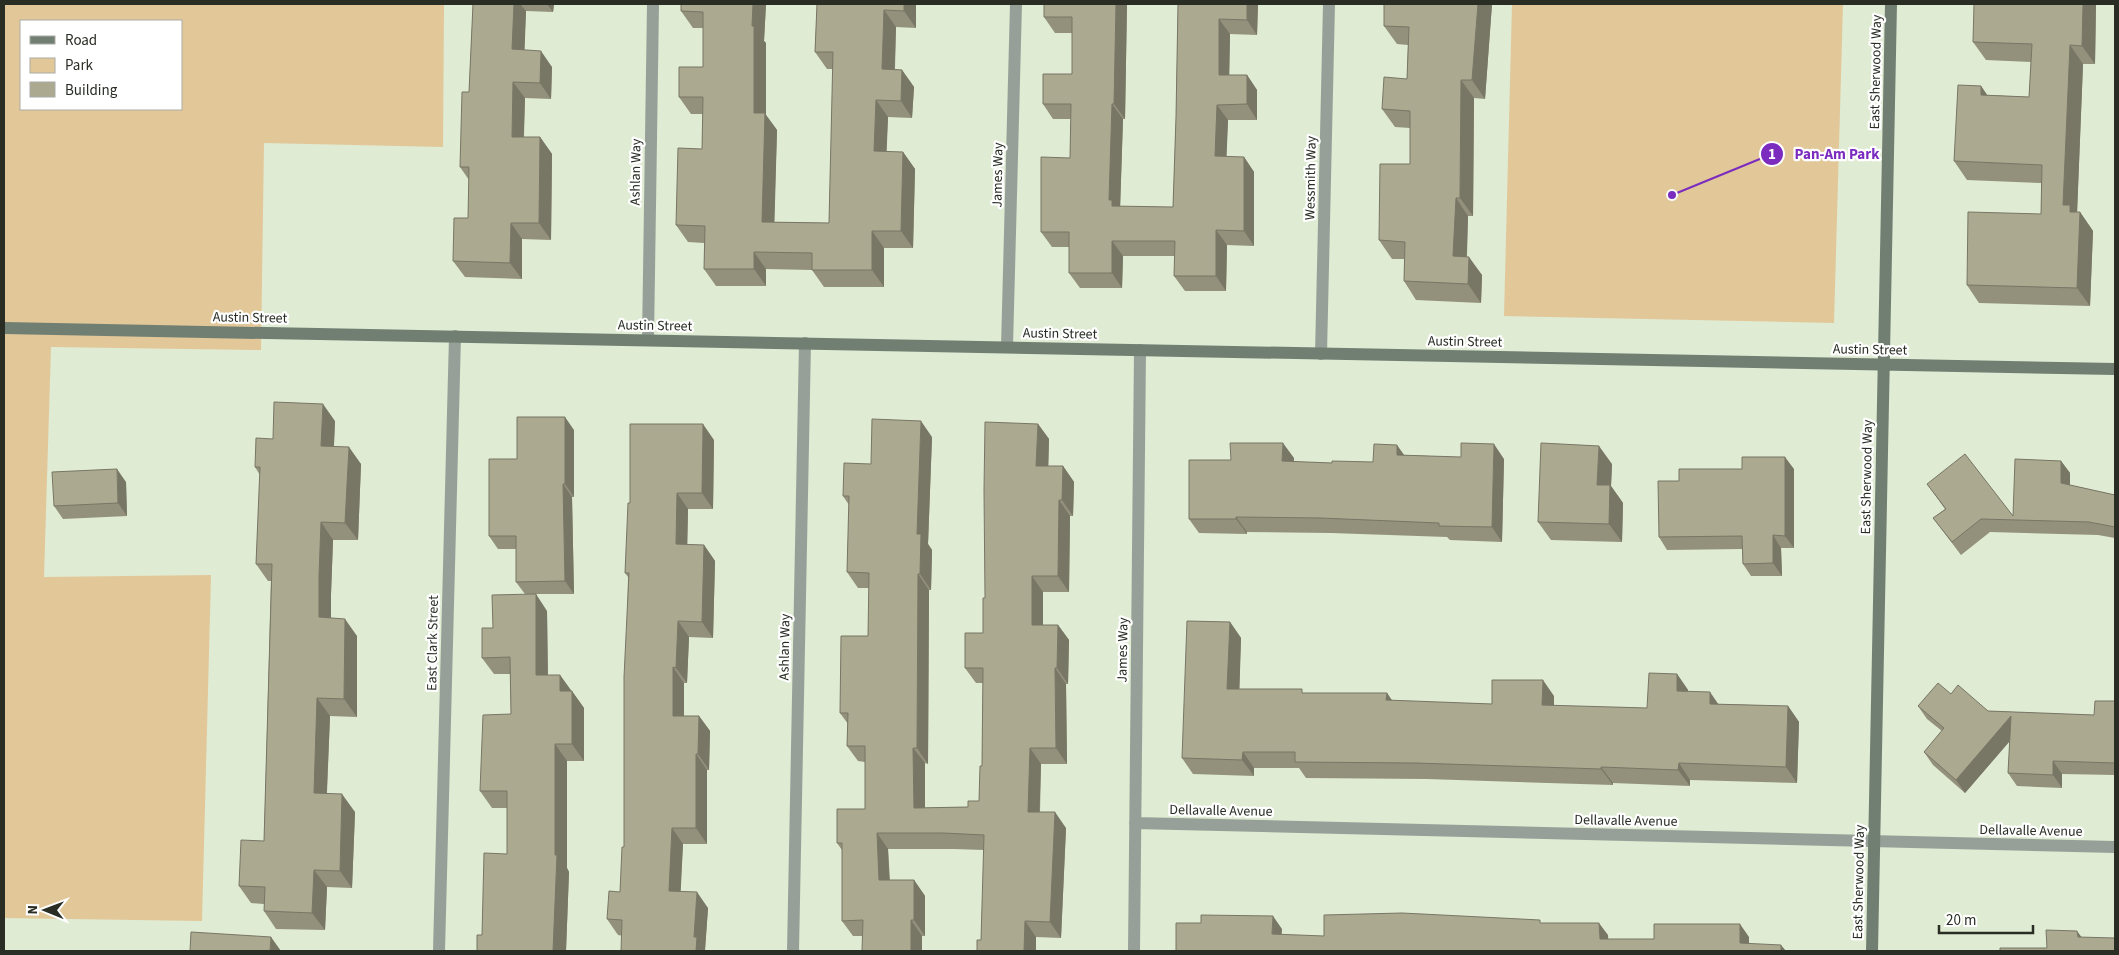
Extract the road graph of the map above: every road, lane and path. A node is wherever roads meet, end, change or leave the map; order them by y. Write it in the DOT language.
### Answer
graph roads {
  1 [pos="653,4"];
  2 [pos="1016,4"];
  3 [pos="1329,4"];
  4 [pos="1891,4"];
  5 [pos="4,328"];
  6 [pos="455,336"];
  7 [pos="648,340"];
  8 [pos="805,343"];
  9 [pos="1007,347"];
  10 [pos="1140,350"];
  11 [pos="1321,354"];
  12 [pos="1884,365"];
  13 [pos="2115,369"];
  14 [pos="1135,823"];
  15 [pos="1874,841"];
  16 [pos="2115,847"];
  17 [pos="440,951"];
  18 [pos="793,951"];
  19 [pos="1134,951"];
  20 [pos="1872,951"];
  1 -- 7 [label="street, Ashlan Way"];
  2 -- 9 [label="street, James Way"];
  3 -- 11 [label="street, Wessmith Way"];
  4 -- 12 [label="street, East Sherwood Way"];
  5 -- 6 [label="street, Austin Street"];
  6 -- 7 [label="street, Austin Street"];
  6 -- 17 [label="street, East Clark Street"];
  7 -- 8 [label="street, Austin Street"];
  8 -- 9 [label="street, Austin Street"];
  8 -- 18 [label="street, Ashlan Way"];
  9 -- 10 [label="street, Austin Street"];
  10 -- 11 [label="street, Austin Street"];
  10 -- 14 [label="street, James Way"];
  11 -- 12 [label="street, Austin Street"];
  12 -- 13 [label="street, Austin Street"];
  12 -- 15 [label="street, East Sherwood Way"];
  14 -- 15 [label="street, Dellavalle Avenue"];
  14 -- 19 [label="street, James Way"];
  15 -- 16 [label="street, Dellavalle Avenue"];
  15 -- 20 [label="street, East Sherwood Way"];
}
